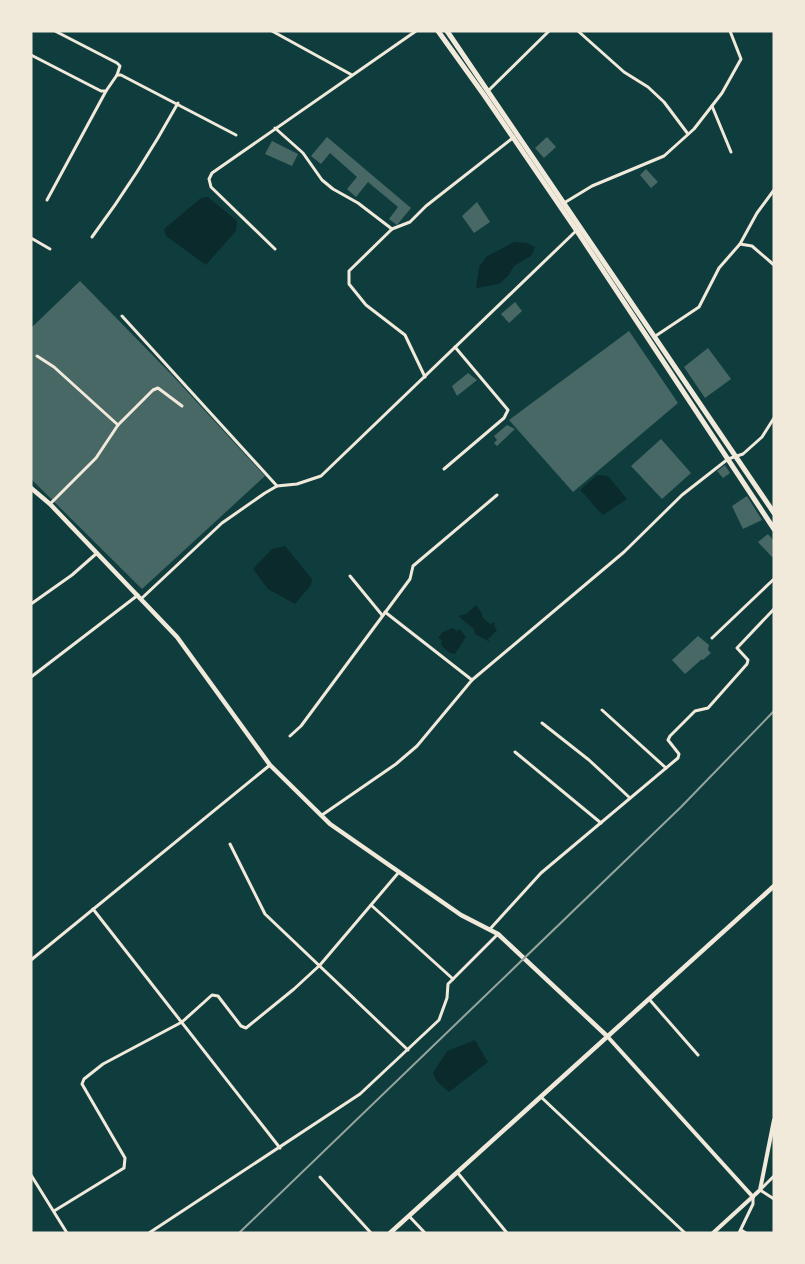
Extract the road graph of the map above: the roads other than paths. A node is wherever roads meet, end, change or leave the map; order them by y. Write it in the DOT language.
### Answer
graph roads {
  1 [pos="54,31"];
  2 [pos="272,31"];
  3 [pos="416,31"];
  4 [pos="438,31"];
  5 [pos="447,31"];
  6 [pos="549,31"];
  7 [pos="578,31"];
  8 [pos="730,31"];
  9 [pos="31,55"];
  10 [pos="116,75"];
  11 [pos="352,75"];
  12 [pos="106,91"];
  13 [pos="488,92"];
  14 [pos="178,103"];
  15 [pos="712,106"];
  16 [pos="275,128"];
  17 [pos="688,134"];
  18 [pos="236,135"];
  19 [pos="517,135"];
  20 [pos="512,139"];
  21 [pos="731,152"];
  22 [pos="550,188"];
  23 [pos="774,190"];
  24 [pos="47,200"];
  25 [pos="563,203"];
  26 [pos="392,229"];
  27 [pos="578,230"];
  28 [pos="92,236"];
  29 [pos="31,238"];
  30 [pos="740,244"];
  31 [pos="50,249"];
  32 [pos="275,249"];
  33 [pos="774,264"];
  34 [pos="620,292"];
  35 [pos="122,316"];
  36 [pos="653,337"];
  37 [pos="455,347"];
  38 [pos="37,356"];
  39 [pos="424,377"];
  40 [pos="182,406"];
  41 [pos="774,418"];
  42 [pos="118,425"];
  43 [pos="737,457"];
  44 [pos="728,459"];
  45 [pos="444,470"];
  46 [pos="277,486"];
  47 [pos="31,488"];
  48 [pos="497,495"];
  49 [pos="762,495"];
  50 [pos="755,500"];
  51 [pos="50,504"];
  52 [pos="774,513"];
  53 [pos="774,529"];
  54 [pos="97,553"];
  55 [pos="350,576"];
  56 [pos="774,579"];
  57 [pos="140,597"];
  58 [pos="31,604"];
  59 [pos="774,609"];
  60 [pos="384,614"];
  61 [pos="712,638"];
  62 [pos="31,677"];
  63 [pos="472,680"];
  64 [pos="602,710"];
  65 [pos="542,723"];
  66 [pos="290,736"];
  67 [pos="515,752"];
  68 [pos="270,764"];
  69 [pos="666,768"];
  70 [pos="630,798"];
  71 [pos="322,815"];
  72 [pos="601,823"];
  73 [pos="230,844"];
  74 [pos="399,872"];
  75 [pos="774,886"];
  76 [pos="372,905"];
  77 [pos="93,909"];
  78 [pos="490,929"];
  79 [pos="498,934"];
  80 [pos="31,960"];
  81 [pos="320,964"];
  82 [pos="453,979"];
  83 [pos="649,999"];
  84 [pos="182,1022"];
  85 [pos="608,1036"];
  86 [pos="408,1050"];
  87 [pos="698,1055"];
  88 [pos="541,1097"];
  89 [pos="774,1120"];
  90 [pos="280,1148"];
  91 [pos="457,1172"];
  92 [pos="31,1175"];
  93 [pos="774,1176"];
  94 [pos="320,1177"];
  95 [pos="760,1190"];
  96 [pos="753,1196"];
  97 [pos="774,1199"];
  98 [pos="54,1211"];
  99 [pos="409,1216"];
  100 [pos="740,1231"];
  101 [pos="67,1233"];
  102 [pos="149,1233"];
  103 [pos="371,1233"];
  104 [pos="390,1233"];
  105 [pos="425,1233"];
  106 [pos="507,1233"];
  107 [pos="685,1233"];
  108 [pos="713,1233"];
  109 [pos="746,1233"];
  1 -- 10 [label="street"];
  2 -- 11 [label="street"];
  3 -- 11 [label="street"];
  4 -- 20 [label="highway"];
  5 -- 13 [label="highway"];
  6 -- 13 [label="street"];
  7 -- 17 [label="street"];
  8 -- 15 [label="street"];
  9 -- 12 [label="street"];
  10 -- 12 [label="street"];
  10 -- 14 [label="street"];
  11 -- 16 [label="street"];
  12 -- 24 [label="street"];
  13 -- 19 [label="highway"];
  14 -- 18 [label="street"];
  14 -- 28 [label="street"];
  15 -- 17 [label="street"];
  15 -- 21 [label="street"];
  16 -- 26 [label="street"];
  16 -- 32 [label="street"];
  17 -- 25 [label="street"];
  19 -- 20 [label="street"];
  19 -- 22 [label="highway"];
  20 -- 22 [label="highway"];
  20 -- 26 [label="street"];
  22 -- 25 [label="highway"];
  22 -- 27 [label="highway"];
  23 -- 30 [label="street"];
  25 -- 27 [label="highway"];
  26 -- 39 [label="street"];
  27 -- 34 [label="highway"];
  27 -- 37 [label="street"];
  29 -- 31 [label="street"];
  30 -- 33 [label="street"];
  30 -- 36 [label="street"];
  34 -- 36 [label="highway"];
  34 -- 44 [label="highway"];
  35 -- 46 [label="street"];
  36 -- 43 [label="highway"];
  37 -- 39 [label="street"];
  37 -- 45 [label="street"];
  38 -- 42 [label="street"];
  39 -- 46 [label="street"];
  40 -- 42 [label="street"];
  41 -- 43 [label="street"];
  42 -- 51 [label="street"];
  43 -- 44 [label="street"];
  43 -- 49 [label="highway"];
  44 -- 50 [label="highway"];
  44 -- 63 [label="street"];
  46 -- 57 [label="street"];
  47 -- 51 [label="main road"];
  48 -- 60 [label="street"];
  49 -- 50 [label="highway"];
  49 -- 52 [label="highway"];
  50 -- 53 [label="highway"];
  51 -- 54 [label="main road"];
  54 -- 57 [label="main road"];
  54 -- 58 [label="street"];
  55 -- 60 [label="street"];
  56 -- 61 [label="street"];
  57 -- 62 [label="street"];
  57 -- 68 [label="main road"];
  59 -- 69 [label="street"];
  60 -- 63 [label="street"];
  60 -- 66 [label="street"];
  63 -- 71 [label="street"];
  64 -- 69 [label="street"];
  65 -- 70 [label="street"];
  67 -- 72 [label="street"];
  68 -- 71 [label="main road"];
  68 -- 77 [label="street"];
  69 -- 70 [label="street"];
  70 -- 72 [label="street"];
  71 -- 74 [label="main road"];
  72 -- 78 [label="street"];
  73 -- 81 [label="street"];
  74 -- 76 [label="street"];
  74 -- 78 [label="main road"];
  75 -- 83 [label="main road"];
  76 -- 81 [label="street"];
  76 -- 82 [label="street"];
  77 -- 80 [label="street"];
  77 -- 84 [label="street"];
  78 -- 79 [label="main road"];
  79 -- 82 [label="street"];
  79 -- 85 [label="main road"];
  81 -- 84 [label="street"];
  81 -- 86 [label="street"];
  82 -- 86 [label="street"];
  83 -- 85 [label="main road"];
  83 -- 87 [label="street"];
  84 -- 90 [label="street"];
  84 -- 98 [label="street"];
  85 -- 88 [label="main road"];
  85 -- 96 [label="street"];
  86 -- 90 [label="street"];
  88 -- 91 [label="main road"];
  88 -- 107 [label="street"];
  89 -- 95 [label="street"];
  90 -- 102 [label="street"];
  91 -- 99 [label="main road"];
  91 -- 106 [label="street"];
  92 -- 98 [label="street"];
  93 -- 95 [label="street"];
  94 -- 103 [label="street"];
  95 -- 96 [label="street"];
  95 -- 97 [label="street"];
  96 -- 100 [label="street"];
  96 -- 108 [label="street"];
  98 -- 101 [label="street"];
  99 -- 104 [label="main road"];
  99 -- 105 [label="street"];
  100 -- 109 [label="street"];
}
